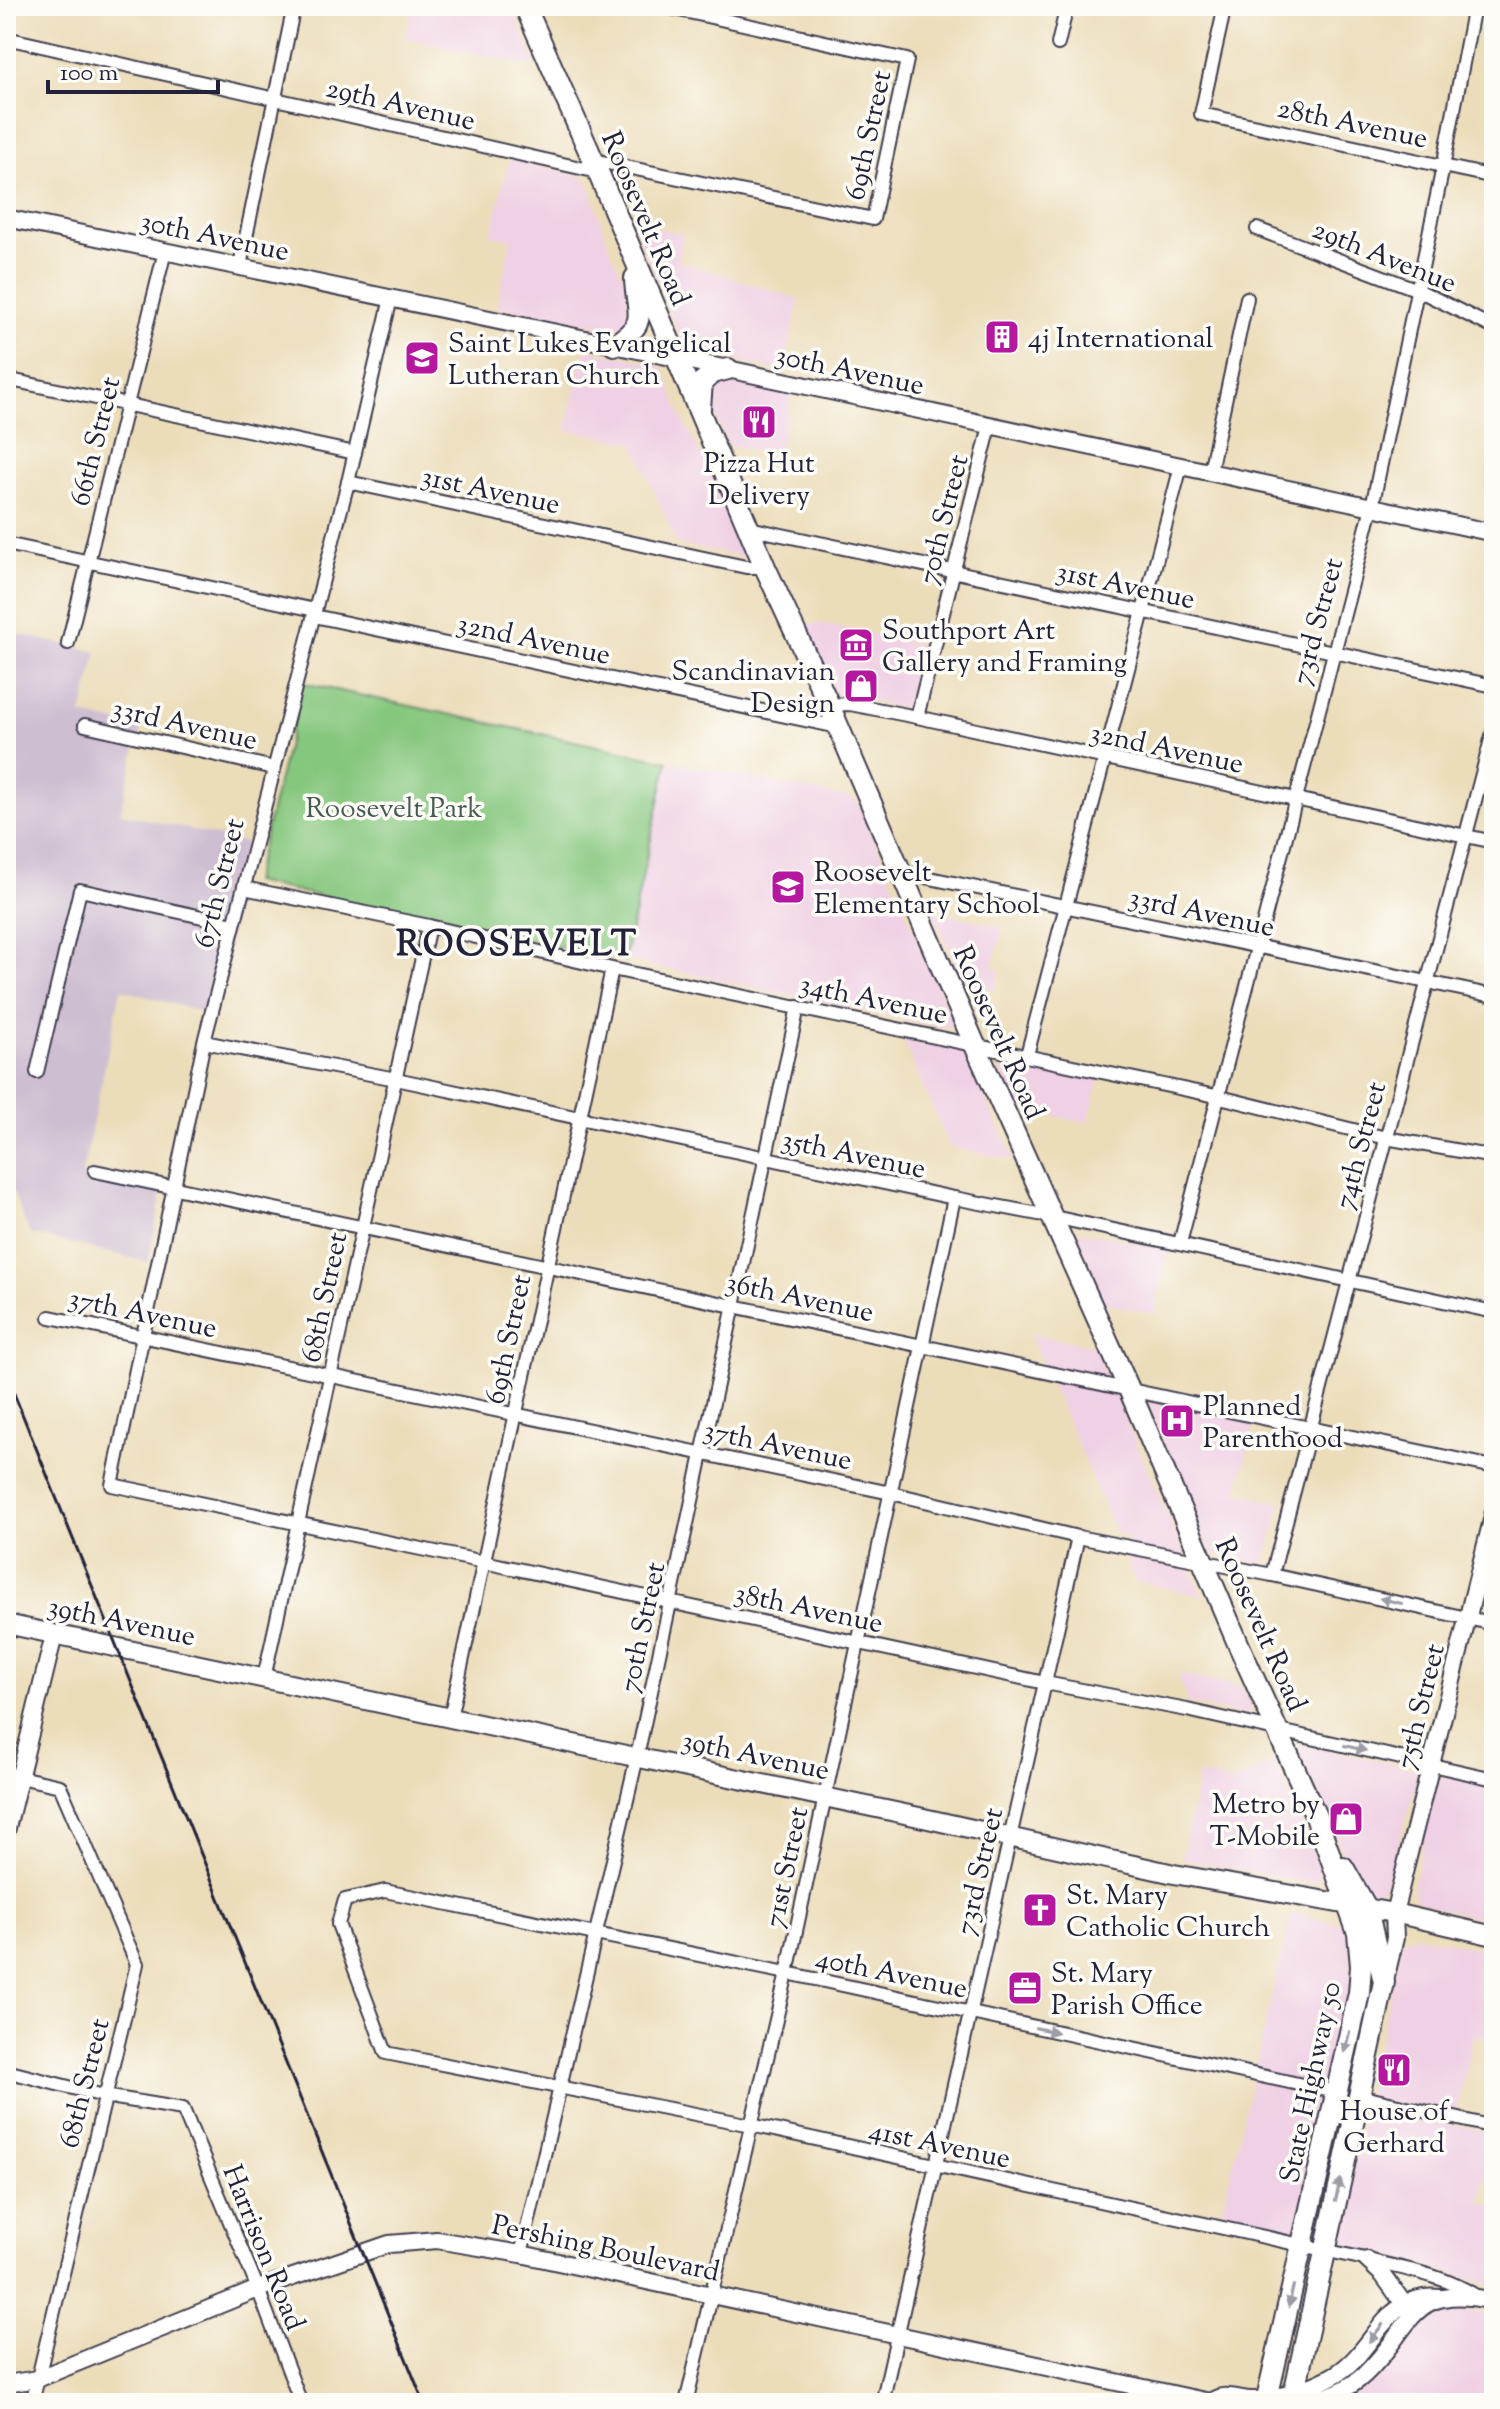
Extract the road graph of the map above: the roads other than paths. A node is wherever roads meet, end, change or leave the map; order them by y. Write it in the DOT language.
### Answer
graph roads {
  1 [pos="294,6"];
  2 [pos="525,6"];
  3 [pos="661,6"];
  4 [pos="1067,6"];
  5 [pos="1225,6"];
  6 [pos="1474,6"];
  7 [pos="6,38"];
  8 [pos="1058,44"];
  9 [pos="275,99"];
  10 [pos="595,166"];
  11 [pos="1443,167"];
  12 [pos="1494,177"];
  13 [pos="6,218"];
  14 [pos="873,219"];
  15 [pos="1257,229"];
  16 [pos="165,251"];
  17 [pos="636,262"];
  18 [pos="240,266"];
  19 [pos="1418,290"];
  20 [pos="391,298"];
  21 [pos="1247,298"];
  22 [pos="1494,328"];
  23 [pos="614,345"];
  24 [pos="676,358"];
  25 [pos="728,369"];
  26 [pos="6,379"];
  27 [pos="128,404"];
  28 [pos="699,412"];
  29 [pos="990,426"];
  30 [pos="355,453"];
  31 [pos="1181,466"];
  32 [pos="1210,471"];
  33 [pos="348,482"];
  34 [pos="1372,507"];
  35 [pos="749,528"];
  36 [pos="1494,533"];
  37 [pos="6,544"];
  38 [pos="88,562"];
  39 [pos="765,567"];
  40 [pos="953,572"];
  41 [pos="1143,612"];
  42 [pos="314,613"];
  43 [pos="68,643"];
  44 [pos="1333,651"];
  45 [pos="1494,686"];
  46 [pos="829,705"];
  47 [pos="917,717"];
  48 [pos="85,725"];
  49 [pos="838,727"];
  50 [pos="1494,728"];
  51 [pos="1105,758"];
  52 [pos="274,768"];
  53 [pos="1294,799"];
  54 [pos="1465,836"];
  55 [pos="1494,842"];
  56 [pos="901,872"];
  57 [pos="244,888"];
  58 [pos="1066,907"];
  59 [pos="234,924"];
  60 [pos="429,926"];
  61 [pos="1256,946"];
  62 [pos="612,969"];
  63 [pos="1428,982"];
  64 [pos="1494,996"];
  65 [pos="798,1007"];
  66 [pos="204,1042"];
  67 [pos="974,1043"];
  68 [pos="1027,1055"];
  69 [pos="37,1072"];
  70 [pos="396,1079"];
  71 [pos="1216,1096"];
  72 [pos="579,1117"];
  73 [pos="1386,1138"];
  74 [pos="1494,1157"];
  75 [pos="767,1159"];
  76 [pos="95,1171"];
  77 [pos="173,1188"];
  78 [pos="954,1198"];
  79 [pos="1049,1216"];
  80 [pos="363,1228"];
  81 [pos="1180,1243"];
  82 [pos="546,1267"];
  83 [pos="1348,1280"];
  84 [pos="735,1306"];
  85 [pos="1494,1312"];
  86 [pos="50,1317"];
  87 [pos="143,1336"];
  88 [pos="922,1347"];
  89 [pos="331,1375"];
  90 [pos="1129,1389"];
  91 [pos="515,1416"];
  92 [pos="1310,1428"];
  93 [pos="704,1453"];
  94 [pos="1494,1467"];
  95 [pos="112,1485"];
  96 [pos="891,1493"];
  97 [pos="1494,1512"];
  98 [pos="298,1524"];
  99 [pos="1078,1537"];
  100 [pos="1203,1561"];
  101 [pos="484,1562"];
  102 [pos="1272,1575"];
  103 [pos="671,1602"];
  104 [pos="1467,1618"];
  105 [pos="6,1624"];
  106 [pos="1494,1624"];
  107 [pos="54,1635"];
  108 [pos="858,1642"];
  109 [pos="264,1678"];
  110 [pos="1045,1683"];
  111 [pos="450,1718"];
  112 [pos="1279,1731"];
  113 [pos="637,1757"];
  114 [pos="1430,1766"];
  115 [pos="13,1776"];
  116 [pos="1494,1779"];
  117 [pos="825,1798"];
  118 [pos="1315,1814"];
  119 [pos="6,1832"];
  120 [pos="1010,1838"];
  121 [pos="1357,1907"];
  122 [pos="1394,1913"];
  123 [pos="595,1933"];
  124 [pos="1373,1935"];
  125 [pos="1494,1936"];
  126 [pos="1361,1966"];
  127 [pos="787,1973"];
  128 [pos="1384,1982"];
  129 [pos="970,2014"];
  130 [pos="386,2053"];
  131 [pos="6,2071"];
  132 [pos="560,2089"];
  133 [pos="1335,2092"];
  134 [pos="104,2096"];
  135 [pos="1359,2096"];
  136 [pos="751,2125"];
  137 [pos="1494,2127"];
  138 [pos="935,2167"];
  139 [pos="1302,2246"];
  140 [pos="1324,2250"];
  141 [pos="521,2254"];
  142 [pos="1367,2260"];
  143 [pos="258,2289"];
  144 [pos="712,2295"];
  145 [pos="1487,2300"];
  146 [pos="1408,2310"];
  147 [pos="897,2335"];
  148 [pos="37,2379"];
  149 [pos="6,2384"];
  150 [pos="1298,2399"];
  151 [pos="1267,2400"];
  152 [pos="1213,2402"];
  153 [pos="32,2403"];
  154 [pos="301,2403"];
  155 [pos="686,2403"];
  156 [pos="882,2403"];
  1 -- 9 [label="street"];
  2 -- 10 [label="main road, Roosevelt Road"];
  3 -- 14 [label="street, 69th Street"];
  4 -- 8 [label="street"];
  5 -- 11 [label="street, 28th Avenue"];
  6 -- 11 [label="street, 73rd Street"];
  7 -- 9 [label="street, 29th Avenue"];
  9 -- 10 [label="street, 29th Avenue"];
  9 -- 18 [label="street"];
  10 -- 14 [label="street, 29th Avenue"];
  10 -- 17 [label="main road, Roosevelt Road"];
  11 -- 12 [label="street, 28th Avenue"];
  11 -- 19 [label="street, 73rd Street"];
  13 -- 16 [label="street, 30th Avenue"];
  15 -- 19 [label="street, 29th Avenue"];
  16 -- 18 [label="street, 30th Avenue"];
  16 -- 27 [label="street, 66th Street"];
  17 -- 23 [label="main road"];
  17 -- 24 [label="main road, Roosevelt Road"];
  18 -- 20 [label="street, 30th Avenue"];
  19 -- 22 [label="street, 29th Avenue"];
  19 -- 34 [label="street, 73rd Street"];
  20 -- 23 [label="street, 30th Avenue"];
  20 -- 30 [label="street, 67th Street"];
  21 -- 32 [label="street"];
  23 -- 24 [label="street, 30th Avenue"];
  24 -- 25 [label="street, 30th Avenue"];
  24 -- 28 [label="main road, Roosevelt Road"];
  25 -- 28 [label="main road"];
  25 -- 29 [label="street, 30th Avenue"];
  26 -- 27 [label="street"];
  27 -- 30 [label="street"];
  27 -- 38 [label="street, 66th Street"];
  28 -- 35 [label="main road, Roosevelt Road"];
  29 -- 31 [label="street, 30th Avenue"];
  29 -- 40 [label="street, 70th Street"];
  30 -- 33 [label="street, 67th Street"];
  31 -- 32 [label="street, 30th Avenue"];
  31 -- 41 [label="street"];
  32 -- 34 [label="street, 30th Avenue"];
  33 -- 39 [label="street, 31st Avenue"];
  33 -- 42 [label="street, 67th Street"];
  34 -- 36 [label="street, 30th Avenue"];
  34 -- 44 [label="street, 73rd Street"];
  35 -- 39 [label="main road, Roosevelt Road"];
  35 -- 40 [label="street, 31st Avenue"];
  37 -- 38 [label="street, 32nd Avenue"];
  38 -- 42 [label="street, 32nd Avenue"];
  38 -- 43 [label="street, 66th Street"];
  39 -- 46 [label="main road, Roosevelt Road"];
  40 -- 41 [label="street, 31st Avenue"];
  40 -- 47 [label="street, 70th Street"];
  41 -- 44 [label="street, 31st Avenue"];
  41 -- 51 [label="street"];
  42 -- 49 [label="street, 32nd Avenue"];
  42 -- 52 [label="street, 67th Street"];
  44 -- 45 [label="street, 31st Avenue"];
  44 -- 53 [label="street, 73rd Street"];
  46 -- 47 [label="street, 32nd Avenue"];
  46 -- 49 [label="main road, Roosevelt Road"];
  47 -- 51 [label="street, 32nd Avenue"];
  48 -- 52 [label="street, 33rd Avenue"];
  49 -- 56 [label="main road, Roosevelt Road"];
  50 -- 54 [label="street, 74th Street"];
  51 -- 53 [label="street, 32nd Avenue"];
  51 -- 58 [label="street"];
  52 -- 57 [label="street, 67th Street"];
  53 -- 54 [label="street, 32nd Avenue"];
  53 -- 61 [label="street, 73rd Street"];
  54 -- 55 [label="street, 32nd Avenue"];
  54 -- 63 [label="street, 74th Street"];
  56 -- 58 [label="street, 33rd Avenue"];
  56 -- 67 [label="main road, Roosevelt Road"];
  57 -- 59 [label="street, 67th Street"];
  57 -- 60 [label="street, 34th Avenue"];
  58 -- 61 [label="street, 33rd Avenue"];
  58 -- 68 [label="street"];
  59 -- 66 [label="street, 67th Street"];
  59 -- 69 [label="street"];
  60 -- 62 [label="street, 34th Avenue"];
  60 -- 70 [label="street, 68th Street"];
  61 -- 63 [label="street, 33rd Avenue"];
  61 -- 71 [label="street, 73rd Street"];
  62 -- 65 [label="street, 34th Avenue"];
  62 -- 72 [label="street, 69th Street"];
  63 -- 64 [label="street, 33rd Avenue"];
  63 -- 73 [label="street, 74th Street"];
  65 -- 67 [label="street, 34th Avenue"];
  65 -- 75 [label="street, 70th Street"];
  66 -- 70 [label="street, 35th Avenue"];
  66 -- 77 [label="street, 67th Street"];
  67 -- 68 [label="street, 34th Avenue"];
  67 -- 79 [label="main road, Roosevelt Road"];
  68 -- 71 [label="street, 34th Avenue"];
  70 -- 72 [label="street, 35th Avenue"];
  70 -- 80 [label="street, 68th Street"];
  71 -- 73 [label="street, 34th Avenue"];
  71 -- 81 [label="street, 73rd Street"];
  72 -- 75 [label="street, 35th Avenue"];
  72 -- 82 [label="street, 69th Street"];
  73 -- 74 [label="street, 34th Avenue"];
  73 -- 83 [label="street, 74th Street"];
  75 -- 78 [label="street, 35th Avenue"];
  75 -- 84 [label="street, 70th Street"];
  76 -- 77 [label="street, 36th Avenue"];
  77 -- 80 [label="street, 36th Avenue"];
  77 -- 87 [label="street, 67th Street"];
  78 -- 79 [label="street, 35th Avenue"];
  78 -- 88 [label="street, 71st Street"];
  79 -- 81 [label="street, 35th Avenue"];
  79 -- 90 [label="main road, Roosevelt Road"];
  80 -- 82 [label="street, 36th Avenue"];
  80 -- 89 [label="street, 68th Street"];
  81 -- 83 [label="street, 35th Avenue"];
  82 -- 84 [label="street, 36th Avenue"];
  82 -- 91 [label="street, 69th Street"];
  83 -- 85 [label="street, 35th Avenue"];
  83 -- 92 [label="street, 74th Street"];
  84 -- 88 [label="street, 36th Avenue"];
  84 -- 93 [label="street, 70th Street"];
  86 -- 87 [label="street, 37th Avenue"];
  87 -- 89 [label="street, 37th Avenue"];
  87 -- 95 [label="street, 67th Street"];
  88 -- 90 [label="street, 36th Avenue"];
  88 -- 96 [label="street, 71st Street"];
  89 -- 91 [label="street, 37th Avenue"];
  89 -- 98 [label="street, 68th Street"];
  90 -- 92 [label="street, 36th Avenue"];
  90 -- 100 [label="main road, Roosevelt Road"];
  91 -- 93 [label="street, 37th Avenue"];
  91 -- 101 [label="street, 69th Street"];
  92 -- 94 [label="street, 36th Avenue"];
  92 -- 102 [label="street, 74th Street"];
  93 -- 96 [label="street, 37th Avenue"];
  93 -- 103 [label="street, 70th Street"];
  95 -- 98 [label="street, 38th Avenue"];
  96 -- 99 [label="street, 37th Avenue"];
  96 -- 108 [label="street, 71st Street"];
  97 -- 104 [label="street, 75th Street"];
  98 -- 101 [label="street, 38th Avenue"];
  98 -- 109 [label="street, 68th Street"];
  99 -- 100 [label="street, 37th Avenue"];
  99 -- 110 [label="street, 73rd Street"];
  100 -- 102 [label="street, 37th Avenue"];
  100 -- 112 [label="main road, Roosevelt Road"];
  101 -- 103 [label="street, 38th Avenue"];
  101 -- 111 [label="street, 69th Street"];
  104 -- 102 [label="street, 37th Avenue, one-way"];
  103 -- 108 [label="street, 38th Avenue"];
  103 -- 113 [label="street, 70th Street"];
  104 -- 106 [label="street, 37th Avenue"];
  104 -- 114 [label="street, 75th Street"];
  105 -- 107 [label="main road, 39th Avenue"];
  107 -- 109 [label="main road, 39th Avenue"];
  107 -- 115 [label="street"];
  108 -- 110 [label="street, 38th Avenue"];
  108 -- 117 [label="street, 71st Street"];
  109 -- 111 [label="main road, 39th Avenue"];
  110 -- 112 [label="street, 38th Avenue"];
  110 -- 120 [label="street, 73rd Street"];
  111 -- 113 [label="main road, 39th Avenue"];
  112 -- 114 [label="street, 38th Avenue, one-way"];
  112 -- 118 [label="main road, Roosevelt Road"];
  113 -- 117 [label="main road, 39th Avenue"];
  113 -- 123 [label="street, 70th Street"];
  114 -- 116 [label="street, 38th Avenue"];
  114 -- 122 [label="street, 75th Street"];
  115 -- 119 [label="street"];
  115 -- 134 [label="street, 68th Street"];
  117 -- 120 [label="main road, 39th Avenue"];
  117 -- 127 [label="street, 71st Street"];
  118 -- 121 [label="main road, State Highway 50"];
  120 -- 121 [label="main road, 39th Avenue"];
  120 -- 129 [label="street, 73rd Street"];
  121 -- 122 [label="main road, 39th Avenue"];
  121 -- 124 [label="main road, State Highway 50"];
  121 -- 126 [label="main road, State Highway 50"];
  122 -- 124 [label="street, 75th Street"];
  122 -- 125 [label="main road, 39th Avenue"];
  122 -- 128 [label="street, 75th Street"];
  123 -- 127 [label="street, 40th Avenue"];
  123 -- 130 [label="street, 40th Avenue"];
  123 -- 132 [label="street, 70th Street"];
  124 -- 126 [label="street, 75th Street"];
  124 -- 128 [label="main road, State Highway 50"];
  126 -- 133 [label="main road, State Highway 50, one-way"];
  127 -- 129 [label="street, 40th Avenue"];
  127 -- 136 [label="street, 71st Street"];
  128 -- 135 [label="main road, State Highway 50"];
  129 -- 133 [label="street, 40th Avenue, one-way"];
  129 -- 138 [label="street, 73rd Street"];
  130 -- 132 [label="street, 41st Avenue"];
  131 -- 134 [label="street"];
  132 -- 136 [label="street, 41st Avenue"];
  132 -- 141 [label="street, 70th Street"];
  133 -- 139 [label="main road, State Highway 50"];
  134 -- 143 [label="street, Harrison Road"];
  134 -- 148 [label="street, 68th Street"];
  135 -- 137 [label="street"];
  140 -- 135 [label="main road, State Highway 50, one-way"];
  136 -- 138 [label="street, 41st Avenue"];
  136 -- 144 [label="street, 71st Street"];
  138 -- 139 [label="street, 41st Avenue"];
  138 -- 147 [label="street, 73rd Street"];
  139 -- 140 [label="street, 41st Avenue"];
  139 -- 151 [label="main road, State Highway 50, one-way"];
  140 -- 142 [label="street, 41st Avenue"];
  140 -- 150 [label="main road, State Highway 50"];
  141 -- 143 [label="street, Pershing Boulevard"];
  141 -- 144 [label="street, Pershing Boulevard"];
  142 -- 145 [label="street, 41st Avenue"];
  142 -- 146 [label="street"];
  143 -- 148 [label="street, Pershing Boulevard"];
  143 -- 154 [label="street, Harrison Road"];
  144 -- 147 [label="street, Pershing Boulevard"];
  144 -- 155 [label="street, 71st Street"];
  145 -- 146 [label="street, Pershing Boulevard"];
  146 -- 150 [label="street, Pershing Boulevard"];
  147 -- 152 [label="street, Pershing Boulevard"];
  147 -- 156 [label="street, 73rd Street"];
  148 -- 149 [label="street, Pershing Boulevard"];
  148 -- 153 [label="street, 68th Street"];
  150 -- 151 [label="street, Pershing Boulevard"];
  151 -- 152 [label="street, Pershing Boulevard"];
}
